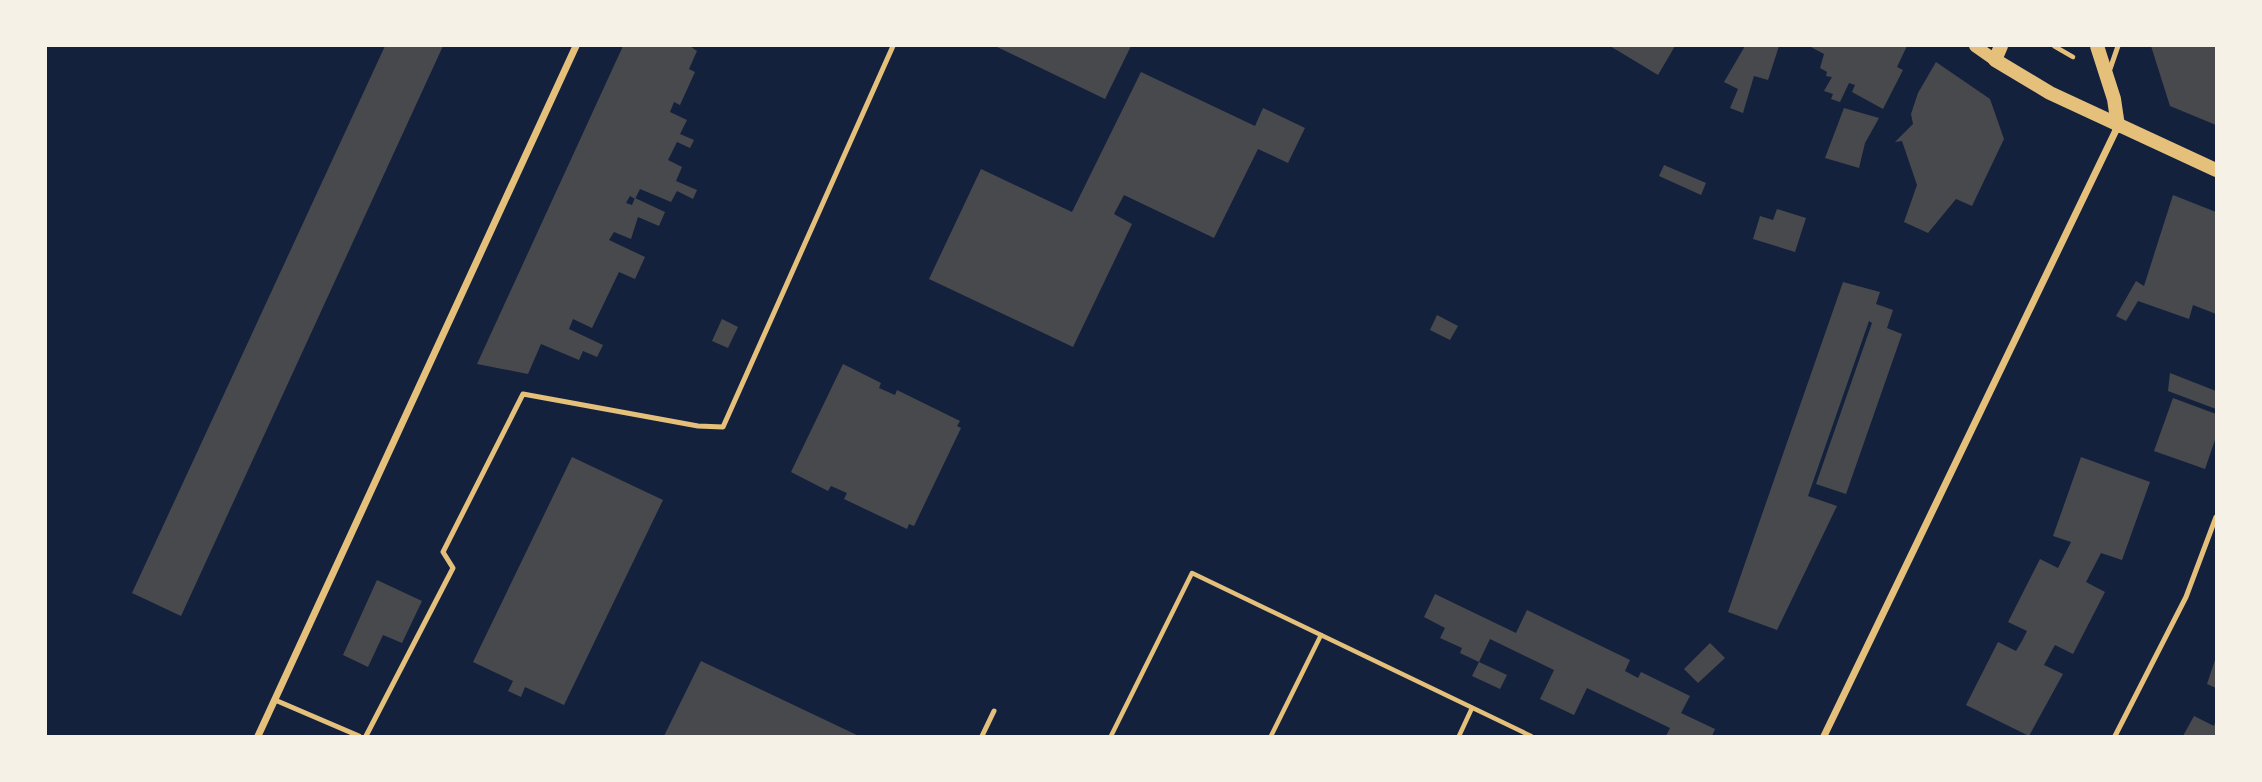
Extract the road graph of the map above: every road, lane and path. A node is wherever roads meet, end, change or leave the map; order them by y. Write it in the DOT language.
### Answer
graph roads {
  1 [pos="576,46"];
  2 [pos="893,46"];
  3 [pos="1975,46"];
  4 [pos="2001,46"];
  5 [pos="2097,46"];
  6 [pos="2118,46"];
  7 [pos="1996,60"];
  8 [pos="2107,76"];
  9 [pos="2118,127"];
  10 [pos="2217,170"];
  11 [pos="2217,517"];
  12 [pos="1321,635"];
  13 [pos="275,700"];
  14 [pos="1472,708"];
  15 [pos="994,711"];
  16 [pos="258,737"];
  17 [pos="359,737"];
  18 [pos="366,737"];
  19 [pos="982,737"];
  20 [pos="1111,737"];
  21 [pos="1271,737"];
  22 [pos="1459,737"];
  23 [pos="1531,737"];
  24 [pos="1824,737"];
  25 [pos="2115,737"];
  1 -- 13 [label="street"];
  2 -- 18 [label="lane"];
  3 -- 7 [label="street"];
  4 -- 7 [label="main road"];
  5 -- 8 [label="main road"];
  6 -- 8 [label="lane"];
  7 -- 9 [label="main road"];
  8 -- 9 [label="main road"];
  9 -- 10 [label="main road"];
  9 -- 24 [label="street"];
  11 -- 25 [label="lane"];
  12 -- 14 [label="path"];
  12 -- 20 [label="path"];
  12 -- 21 [label="path"];
  13 -- 16 [label="street"];
  13 -- 17 [label="lane"];
  14 -- 22 [label="path"];
  14 -- 23 [label="path"];
  15 -- 19 [label="lane"];
}
